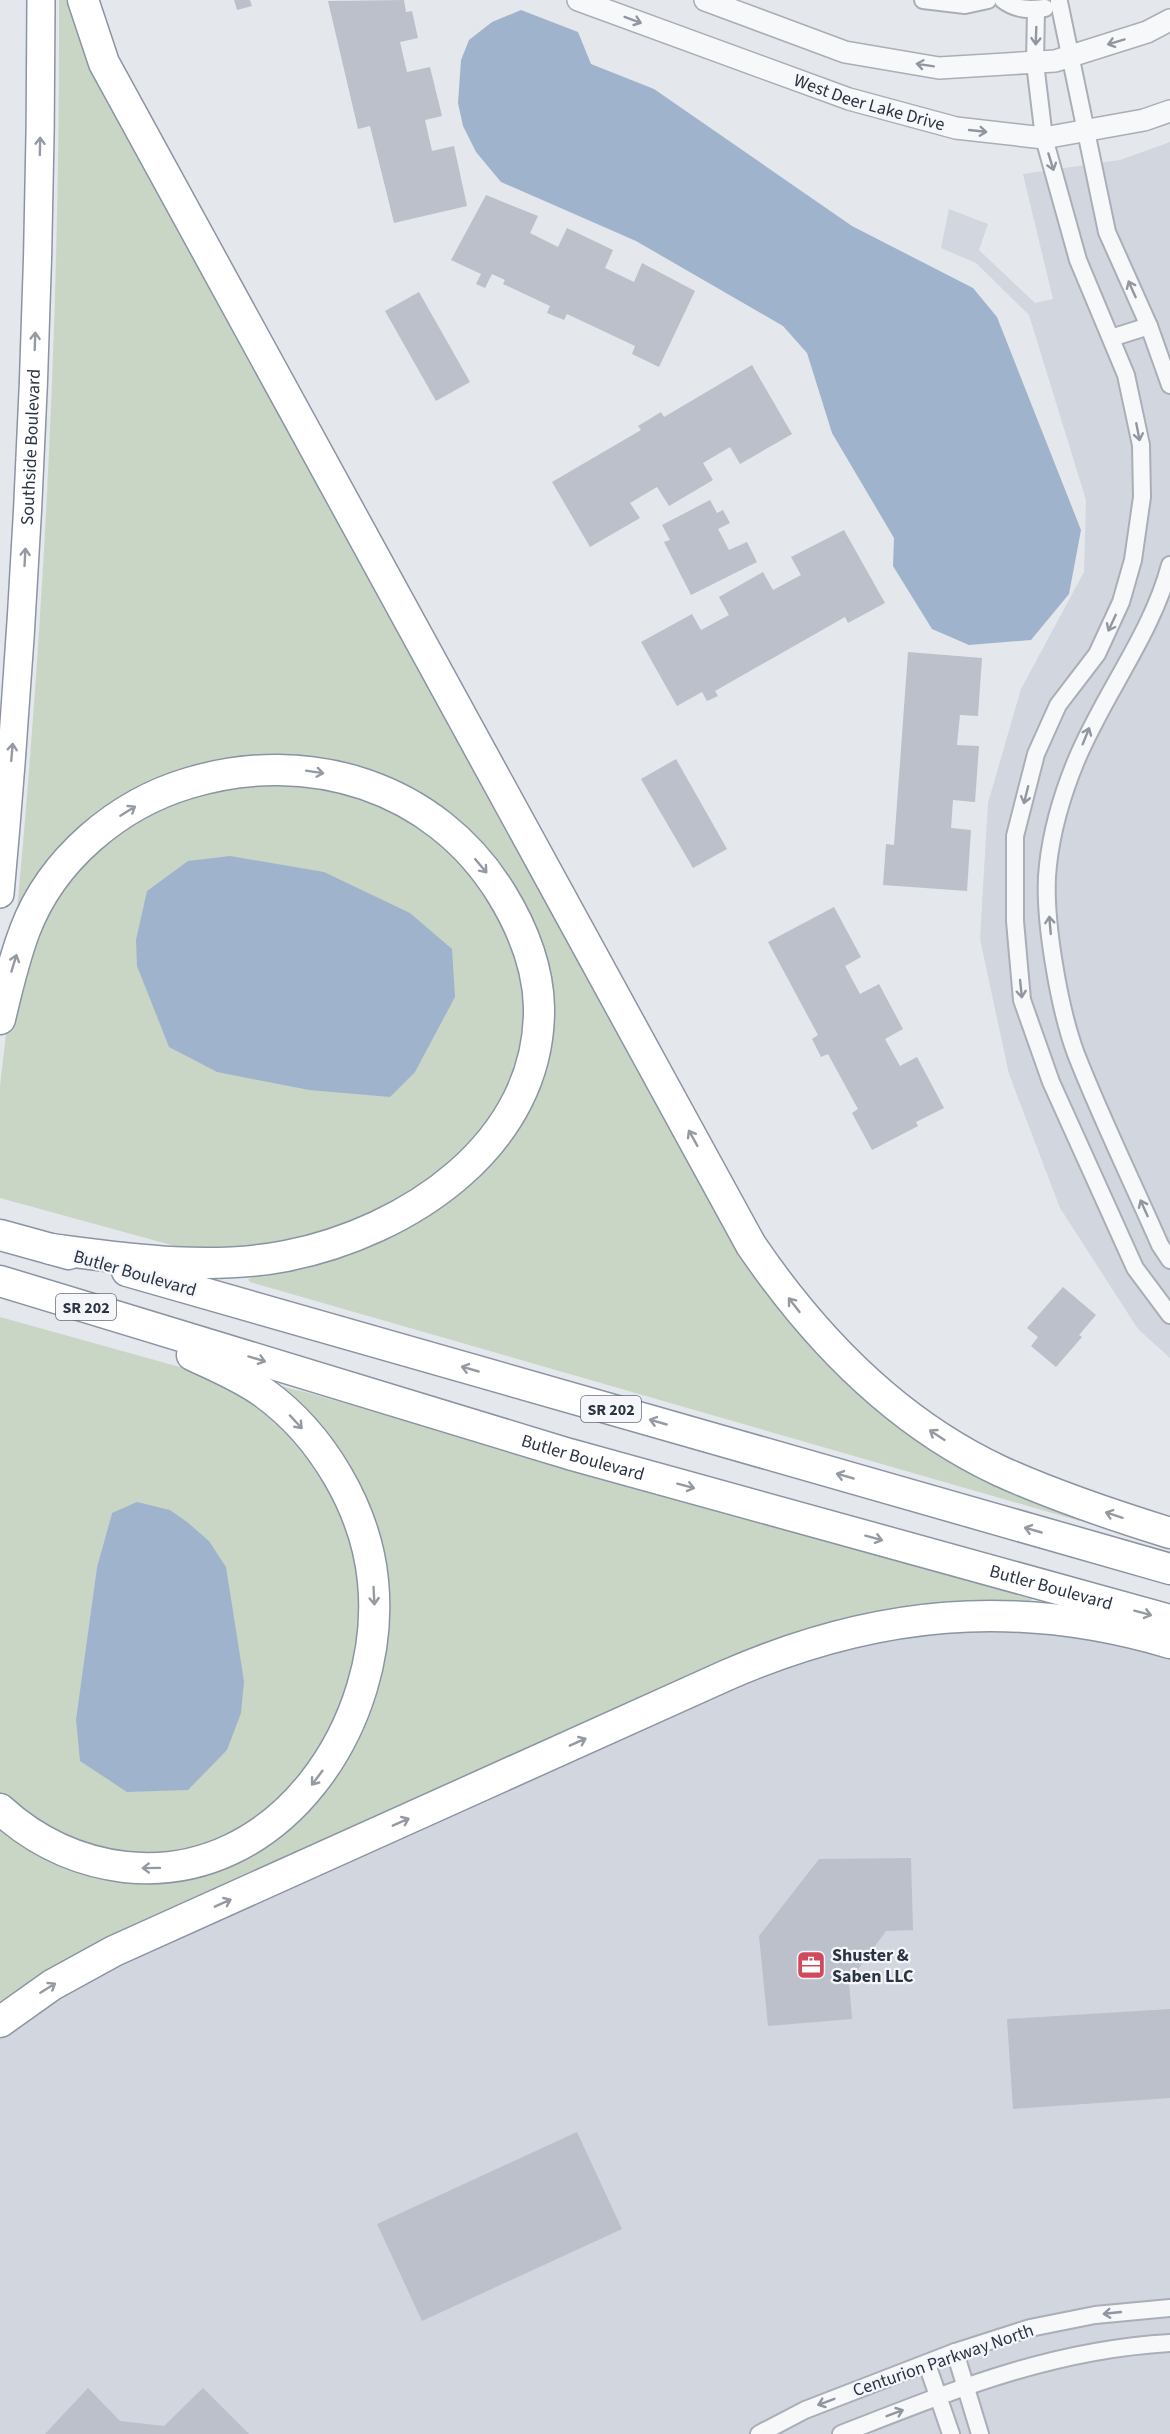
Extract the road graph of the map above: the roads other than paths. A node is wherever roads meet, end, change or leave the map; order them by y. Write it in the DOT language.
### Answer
graph roads {
  1 [pos="40,0"];
  2 [pos="83,0"];
  3 [pos="578,0"];
  4 [pos="705,0"];
  5 [pos="923,0"];
  6 [pos="988,0"];
  7 [pos="1003,0"];
  8 [pos="1060,1"];
  9 [pos="1036,9"];
  10 [pos="1170,20"];
  11 [pos="1071,56"];
  12 [pos="1035,63"];
  13 [pos="1170,111"];
  14 [pos="1086,130"];
  15 [pos="1044,138"];
  16 [pos="1149,326"];
  17 [pos="1111,338"];
  18 [pos="1170,386"];
  19 [pos="1170,564"];
  20 [pos="0,894"];
  21 [pos="0,1019"];
  22 [pos="0,1235"];
  23 [pos="51,1249"];
  24 [pos="1170,1260"];
  25 [pos="0,1281"];
  26 [pos="1170,1315"];
  27 [pos="141,1324"];
  28 [pos="1170,1533"];
  29 [pos="1170,1569"];
  30 [pos="1170,1620"];
  31 [pos="1170,1643"];
  32 [pos="0,1809"];
  33 [pos="0,2022"];
  34 [pos="1170,2308"];
  35 [pos="1170,2343"];
  36 [pos="956,2352"];
  37 [pos="927,2364"];
  38 [pos="965,2387"];
  39 [pos="938,2396"];
  40 [pos="759,2434"];
  41 [pos="841,2434"];
  42 [pos="951,2434"];
  43 [pos="980,2434"];
  20 -- 1 [label="highway, Southside Boulevard, one-way"];
  28 -- 2 [label="highway, one-way"];
  3 -- 15 [label="street, West Deer Lake Drive, one-way"];
  12 -- 4 [label="street, one-way"];
  5 -- 6 [label="street"];
  7 -- 9 [label="street"];
  8 -- 9 [label="street"];
  8 -- 11 [label="street"];
  9 -- 12 [label="street, one-way"];
  10 -- 11 [label="street, one-way"];
  11 -- 12 [label="street"];
  11 -- 14 [label="street"];
  12 -- 15 [label="street"];
  13 -- 14 [label="street, West Deer Lake Drive"];
  14 -- 15 [label="street, West Deer Lake Drive"];
  16 -- 14 [label="street, one-way"];
  15 -- 17 [label="street, one-way"];
  16 -- 17 [label="street"];
  16 -- 18 [label="street"];
  17 -- 26 [label="street, one-way"];
  24 -- 19 [label="street, one-way"];
  21 -- 23 [label="highway, one-way"];
  22 -- 23 [label="highway, Butler Boulevard / SR 202"];
  29 -- 23 [label="highway, Butler Boulevard / SR 202, one-way"];
  25 -- 27 [label="highway, Butler Boulevard / SR 202"];
  27 -- 30 [label="highway, Butler Boulevard / SR 202, one-way"];
  27 -- 32 [label="highway, one-way"];
  33 -- 31 [label="highway, one-way"];
  34 -- 36 [label="street, Centurion Parkway North, one-way"];
  35 -- 38 [label="street, Centurion Parkway North"];
  36 -- 37 [label="street, Centurion Parkway North"];
  36 -- 38 [label="street"];
  37 -- 39 [label="street"];
  37 -- 40 [label="street, Centurion Parkway North, one-way"];
  38 -- 39 [label="street, Centurion Parkway North"];
  38 -- 43 [label="street"];
  41 -- 39 [label="street, Centurion Parkway North, one-way"];
  39 -- 42 [label="street"];
}
